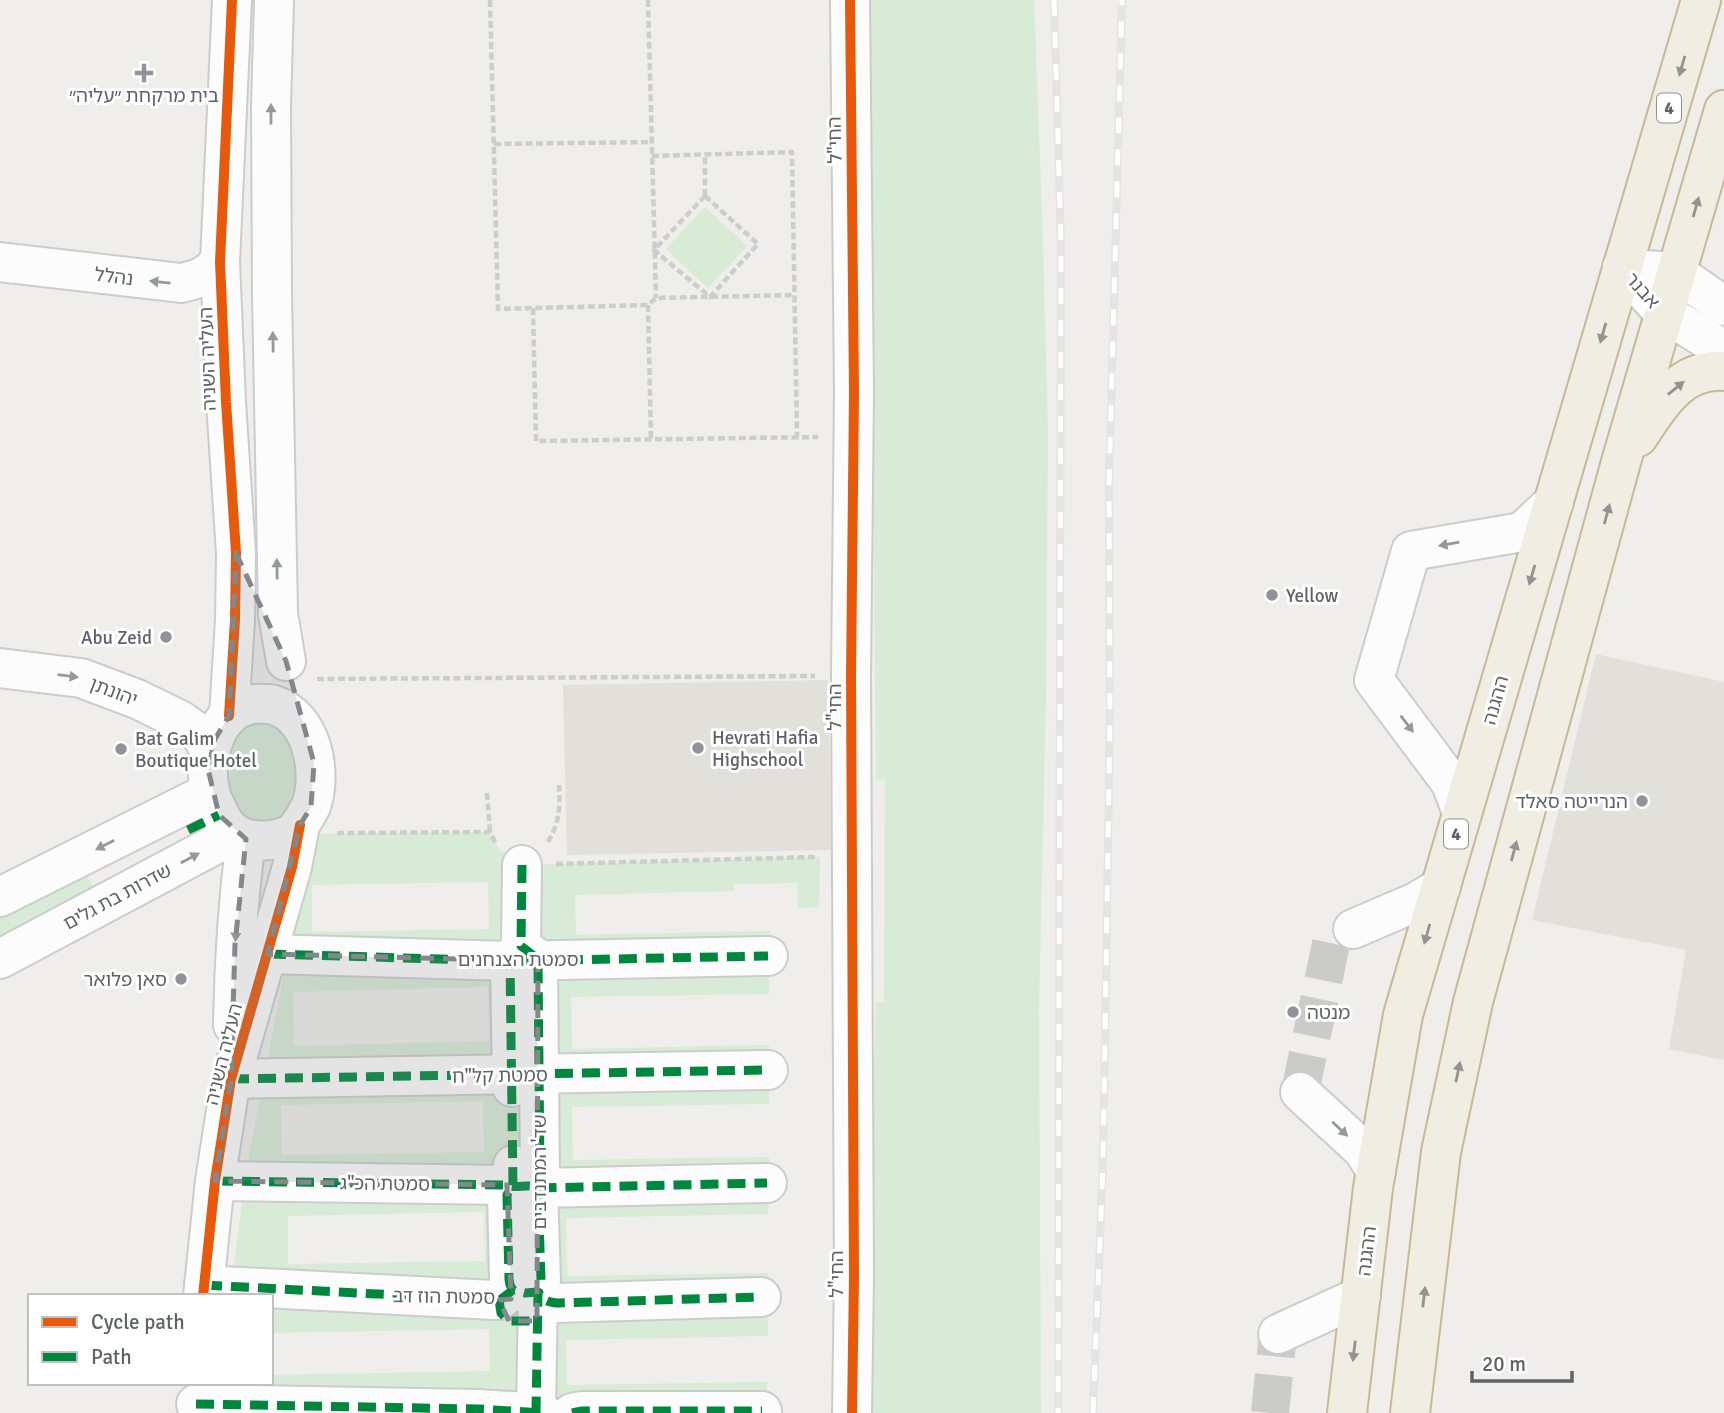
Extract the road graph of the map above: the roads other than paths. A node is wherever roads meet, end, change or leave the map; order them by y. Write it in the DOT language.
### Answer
graph roads {
  1 [pos="232,0"];
  2 [pos="274,0"];
  3 [pos="850,0"];
  4 [pos="1701,0"];
  5 [pos="1724,110"];
  6 [pos="1724,136"];
  7 [pos="1724,180"];
  8 [pos="0,262"];
  9 [pos="220,262"];
  10 [pos="1622,267"];
  11 [pos="1675,272"];
  12 [pos="1724,306"];
  13 [pos="1663,312"];
  14 [pos="1724,351"];
  15 [pos="1724,371"];
  16 [pos="1621,462"];
  17 [pos="1553,502"];
  18 [pos="236,554"];
  19 [pos="0,668"];
  20 [pos="289,670"];
  21 [pos="229,716"];
  22 [pos="310,742"];
  23 [pos="210,751"];
  24 [pos="210,792"];
  25 [pos="1462,813"];
  26 [pos="299,829"];
  27 [pos="240,836"];
  28 [pos="522,865"];
  29 [pos="1441,887"];
  30 [pos="0,897"];
  31 [pos="1353,929"];
  32 [pos="268,954"];
  33 [pos="523,956"];
  34 [pos="768,956"];
  35 [pos="0,959"];
  36 [pos="768,1070"];
  37 [pos="525,1074"];
  38 [pos="231,1079"];
  39 [pos="1300,1092"];
  40 [pos="1376,1171"];
  41 [pos="215,1181"];
  42 [pos="767,1183"];
  43 [pos="537,1188"];
  44 [pos="203,1290"];
  45 [pos="1361,1296"];
  46 [pos="761,1297"];
  47 [pos="522,1301"];
  48 [pos="1278,1334"];
  49 [pos="196,1400"];
  50 [pos="480,1411"];
  51 [pos="762,1411"];
  52 [pos="536,1413"];
  53 [pos="543,1413"];
  54 [pos="572,1413"];
  55 [pos="852,1413"];
  56 [pos="1347,1413"];
  57 [pos="1410,1413"];
  1 -- 9 [label="street, העליה השניה"];
  20 -- 2 [label="street, one-way"];
  3 -- 55 [label="street, החי\"ל"];
  4 -- 10 [label="highway, ההגנה / 4, one-way"];
  11 -- 5 [label="highway, one-way"];
  6 -- 7 [label="highway"];
  9 -- 8 [label="street, נהלל, one-way"];
  9 -- 18 [label="street, העליה השניה"];
  10 -- 11 [label="street, אבנר"];
  10 -- 13 [label="street, אבנר"];
  10 -- 17 [label="highway, ההגנה / 4, one-way"];
  11 -- 12 [label="street, אבנר"];
  11 -- 13 [label="highway"];
  13 -- 14 [label="street, אבנר"];
  13 -- 16 [label="highway"];
  16 -- 15 [label="highway, one-way"];
  57 -- 16 [label="highway, one-way"];
  17 -- 25 [label="highway, ההגנה / 4, one-way"];
  17 -- 25 [label="street, one-way"];
  18 -- 20 [label="street, העליה השניה"];
  18 -- 21 [label="street, העליה השניה"];
  19 -- 23 [label="street, יהונתן, one-way"];
  20 -- 22 [label="street, העליה השניה"];
  21 -- 22 [label="street"];
  21 -- 23 [label="street"];
  22 -- 26 [label="street"];
  23 -- 24 [label="street"];
  24 -- 27 [label="street"];
  24 -- 30 [label="street, one-way"];
  25 -- 29 [label="highway, ההגנה / 4"];
  26 -- 27 [label="street"];
  26 -- 32 [label="street, העליה השניה"];
  35 -- 27 [label="street, שדרות בת גלים, one-way"];
  27 -- 38 [label="street, העליה השניה, one-way"];
  28 -- 33 [label="street, שד' המתנדבים"];
  29 -- 31 [label="street"];
  29 -- 40 [label="highway, ההגנה / 4, one-way"];
  32 -- 33 [label="street, סמטת הצנחנים"];
  32 -- 38 [label="street, העליה השניה"];
  33 -- 34 [label="street, סמטת הצנחנים"];
  33 -- 37 [label="street, שד' המתנדבים"];
  36 -- 37 [label="street, סמטת קל\"ח"];
  37 -- 38 [label="street, סמטת קל\"ח"];
  37 -- 43 [label="street, שד' המתנדבים"];
  38 -- 41 [label="street, העליה השניה"];
  39 -- 40 [label="street, one-way"];
  40 -- 45 [label="highway, ההגנה / 4"];
  41 -- 43 [label="street, סמטת הכ\"ג"];
  41 -- 44 [label="street, העליה השניה"];
  42 -- 43 [label="street, סמטת הכ\"ג"];
  43 -- 47 [label="street, שד' המתנדבים"];
  44 -- 47 [label="street, סמטת הוז דב"];
  45 -- 48 [label="street"];
  45 -- 56 [label="highway, ההגנה / 4, one-way"];
  46 -- 47 [label="street, סמטת הוז דב"];
  47 -- 52 [label="street, שד' המתנדבים"];
  49 -- 50 [label="street"];
  50 -- 52 [label="street"];
  51 -- 54 [label="street"];
  52 -- 53 [label="street"];
}
